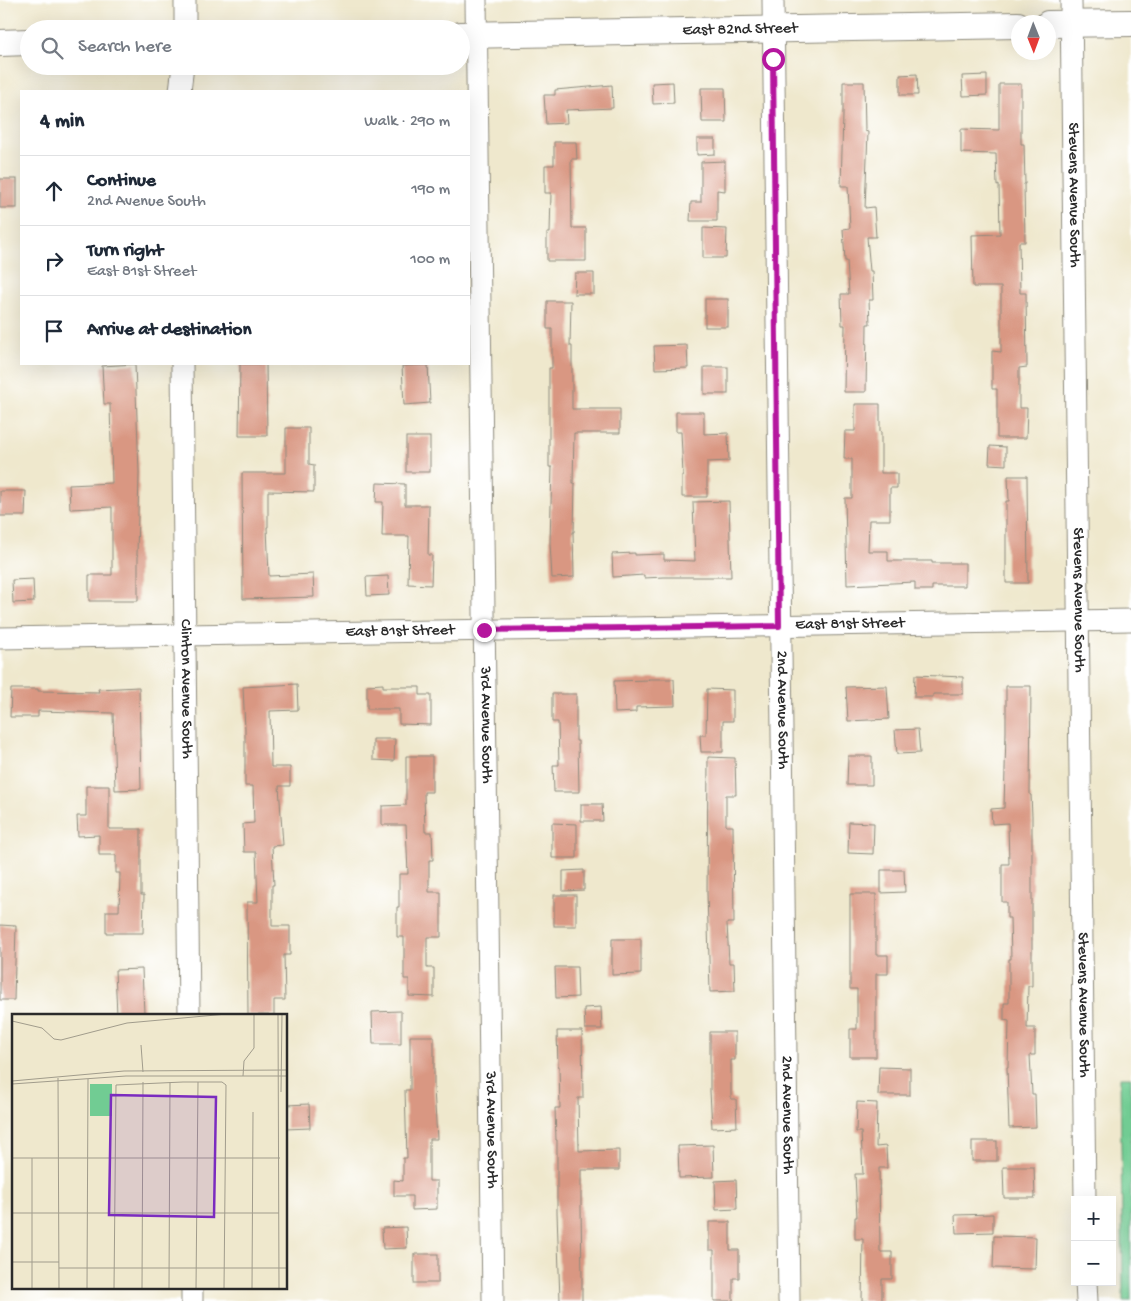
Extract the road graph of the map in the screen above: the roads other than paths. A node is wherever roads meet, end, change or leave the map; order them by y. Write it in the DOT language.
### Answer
graph roads {
  1 [pos="185,0"];
  2 [pos="476,0"];
  3 [pos="772,0"];
  4 [pos="1063,16"];
  5 [pos="186,20"];
  6 [pos="1131,23"];
  7 [pos="1011,25"];
  8 [pos="470,29"];
  9 [pos="773,29"];
  10 [pos="470,34"];
  11 [pos="20,42"];
  12 [pos="0,43"];
  13 [pos="470,74"];
  14 [pos="181,75"];
  15 [pos="180,90"];
  16 [pos="182,365"];
  17 [pos="1131,620"];
  18 [pos="1078,621"];
  19 [pos="779,626"];
  20 [pos="484,630"];
  21 [pos="185,635"];
  22 [pos="0,638"];
  23 [pos="189,1014"];
  24 [pos="1085,1196"];
  25 [pos="1086,1286"];
  26 [pos="192,1288"];
  27 [pos="192,1301"];
  28 [pos="493,1301"];
  29 [pos="789,1301"];
  30 [pos="1086,1301"];
  1 -- 5 [label="street"];
  2 -- 8 [label="street, 3rd Avenue South"];
  3 -- 9 [label="street, 2nd Avenue South"];
  4 -- 6 [label="street"];
  4 -- 18 [label="street, Stevens Avenue South"];
  7 -- 9 [label="street, East 82nd Street"];
  9 -- 10 [label="street, East 82nd Street"];
  9 -- 19 [label="street, 2nd Avenue South"];
  11 -- 12 [label="street"];
  13 -- 20 [label="street, 3rd Avenue South"];
  14 -- 15 [label="street"];
  16 -- 21 [label="street, Clinton Avenue South"];
  17 -- 18 [label="street, East 81st Street"];
  18 -- 19 [label="street, East 81st Street"];
  18 -- 24 [label="street, Stevens Avenue South"];
  19 -- 20 [label="street, East 81st Street"];
  19 -- 29 [label="street, 2nd Avenue South"];
  20 -- 21 [label="street, East 81st Street"];
  20 -- 28 [label="street, 3rd Avenue South"];
  21 -- 22 [label="street, East 81st Street"];
  21 -- 23 [label="street, Clinton Avenue South"];
  25 -- 30 [label="street"];
  26 -- 27 [label="street"];
}
